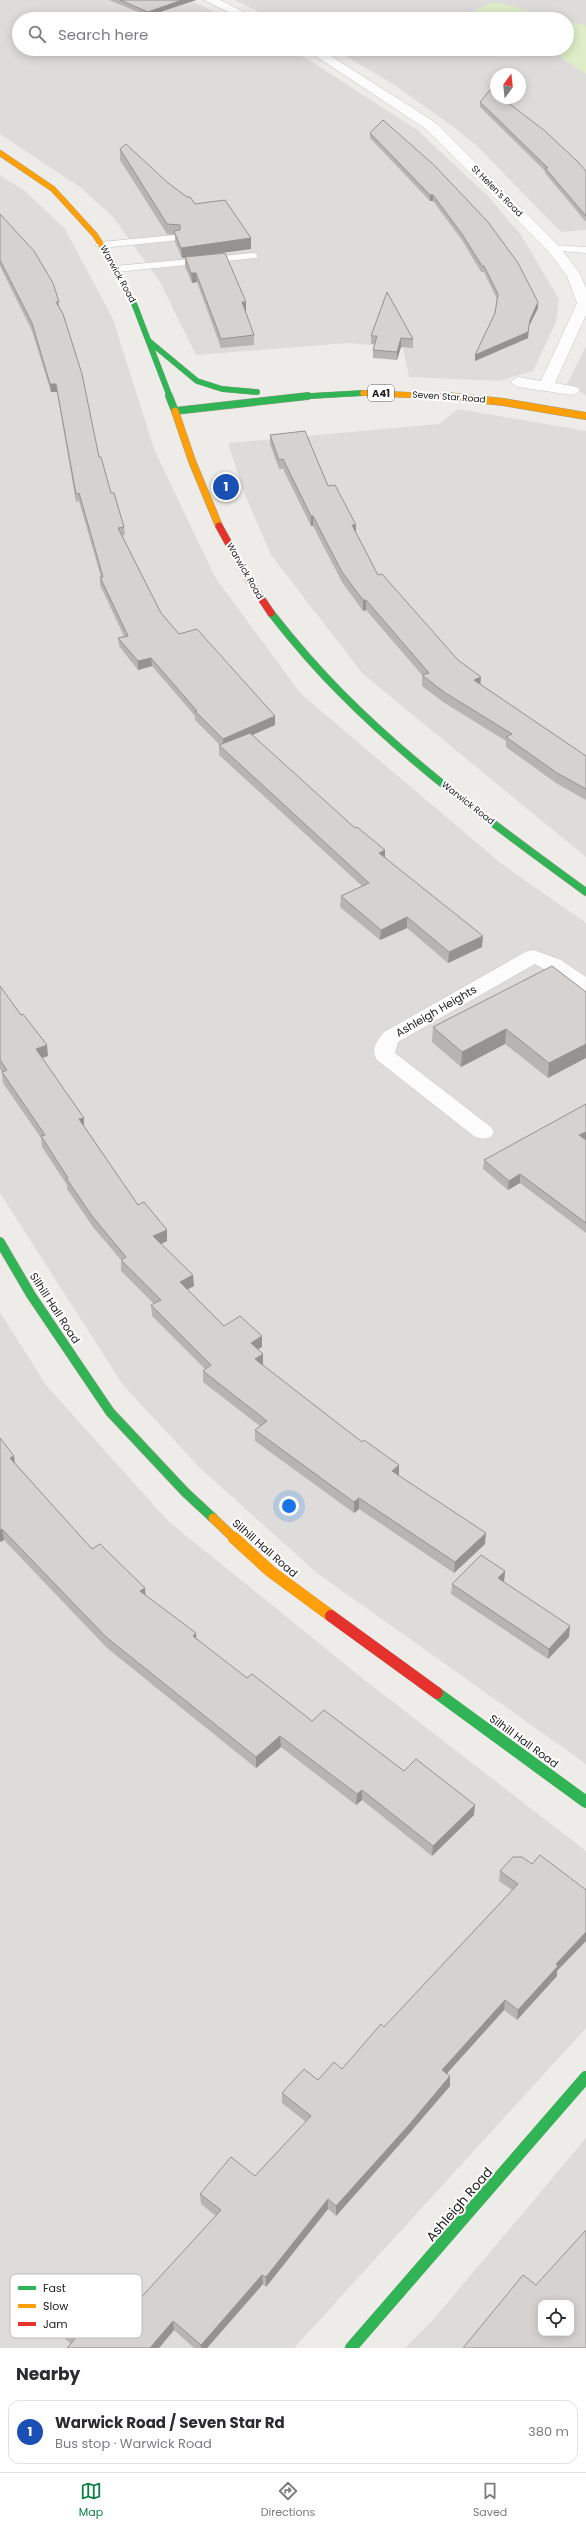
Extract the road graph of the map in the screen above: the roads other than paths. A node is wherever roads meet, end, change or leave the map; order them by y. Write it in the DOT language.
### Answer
graph roads {
  1 [pos="210,0"];
  2 [pos="237,12"];
  3 [pos="322,56"];
  4 [pos="0,153"];
  5 [pos="175,238"];
  6 [pos="101,245"];
  7 [pos="553,248"];
  8 [pos="586,250"];
  9 [pos="253,256"];
  10 [pos="116,269"];
  11 [pos="583,286"];
  12 [pos="150,342"];
  13 [pos="518,382"];
  14 [pos="546,386"];
  15 [pos="572,390"];
  16 [pos="311,395"];
  17 [pos="175,410"];
  18 [pos="586,416"];
  19 [pos="586,892"];
  20 [pos="586,987"];
  21 [pos="483,1132"];
  22 [pos="0,1242"];
  23 [pos="586,1802"];
  24 [pos="586,2077"];
  25 [pos="351,2348"];
  1 -- 2 [label="street"];
  3 -- 7 [label="street, St Helen's Road"];
  4 -- 6 [label="main road, Warwick Road"];
  5 -- 6 [label="lane"];
  6 -- 10 [label="main road, Warwick Road"];
  7 -- 8 [label="lane"];
  7 -- 11 [label="street, St Helen's Road"];
  9 -- 10 [label="lane"];
  10 -- 12 [label="main road, Warwick Road"];
  11 -- 14 [label="street, St Helen's Road"];
  12 -- 16 [label="main road, Seven Star Road / A41"];
  12 -- 17 [label="main road, Warwick Road"];
  13 -- 14 [label="street"];
  14 -- 15 [label="street"];
  16 -- 17 [label="main road, Seven Star Road / A41"];
  16 -- 18 [label="main road, Seven Star Road / A41"];
  17 -- 19 [label="main road, Warwick Road"];
  20 -- 21 [label="street, Ashleigh Heights"];
  22 -- 23 [label="main road, Silhill Hall Road"];
  24 -- 25 [label="main road, Ashleigh Road"];
}
